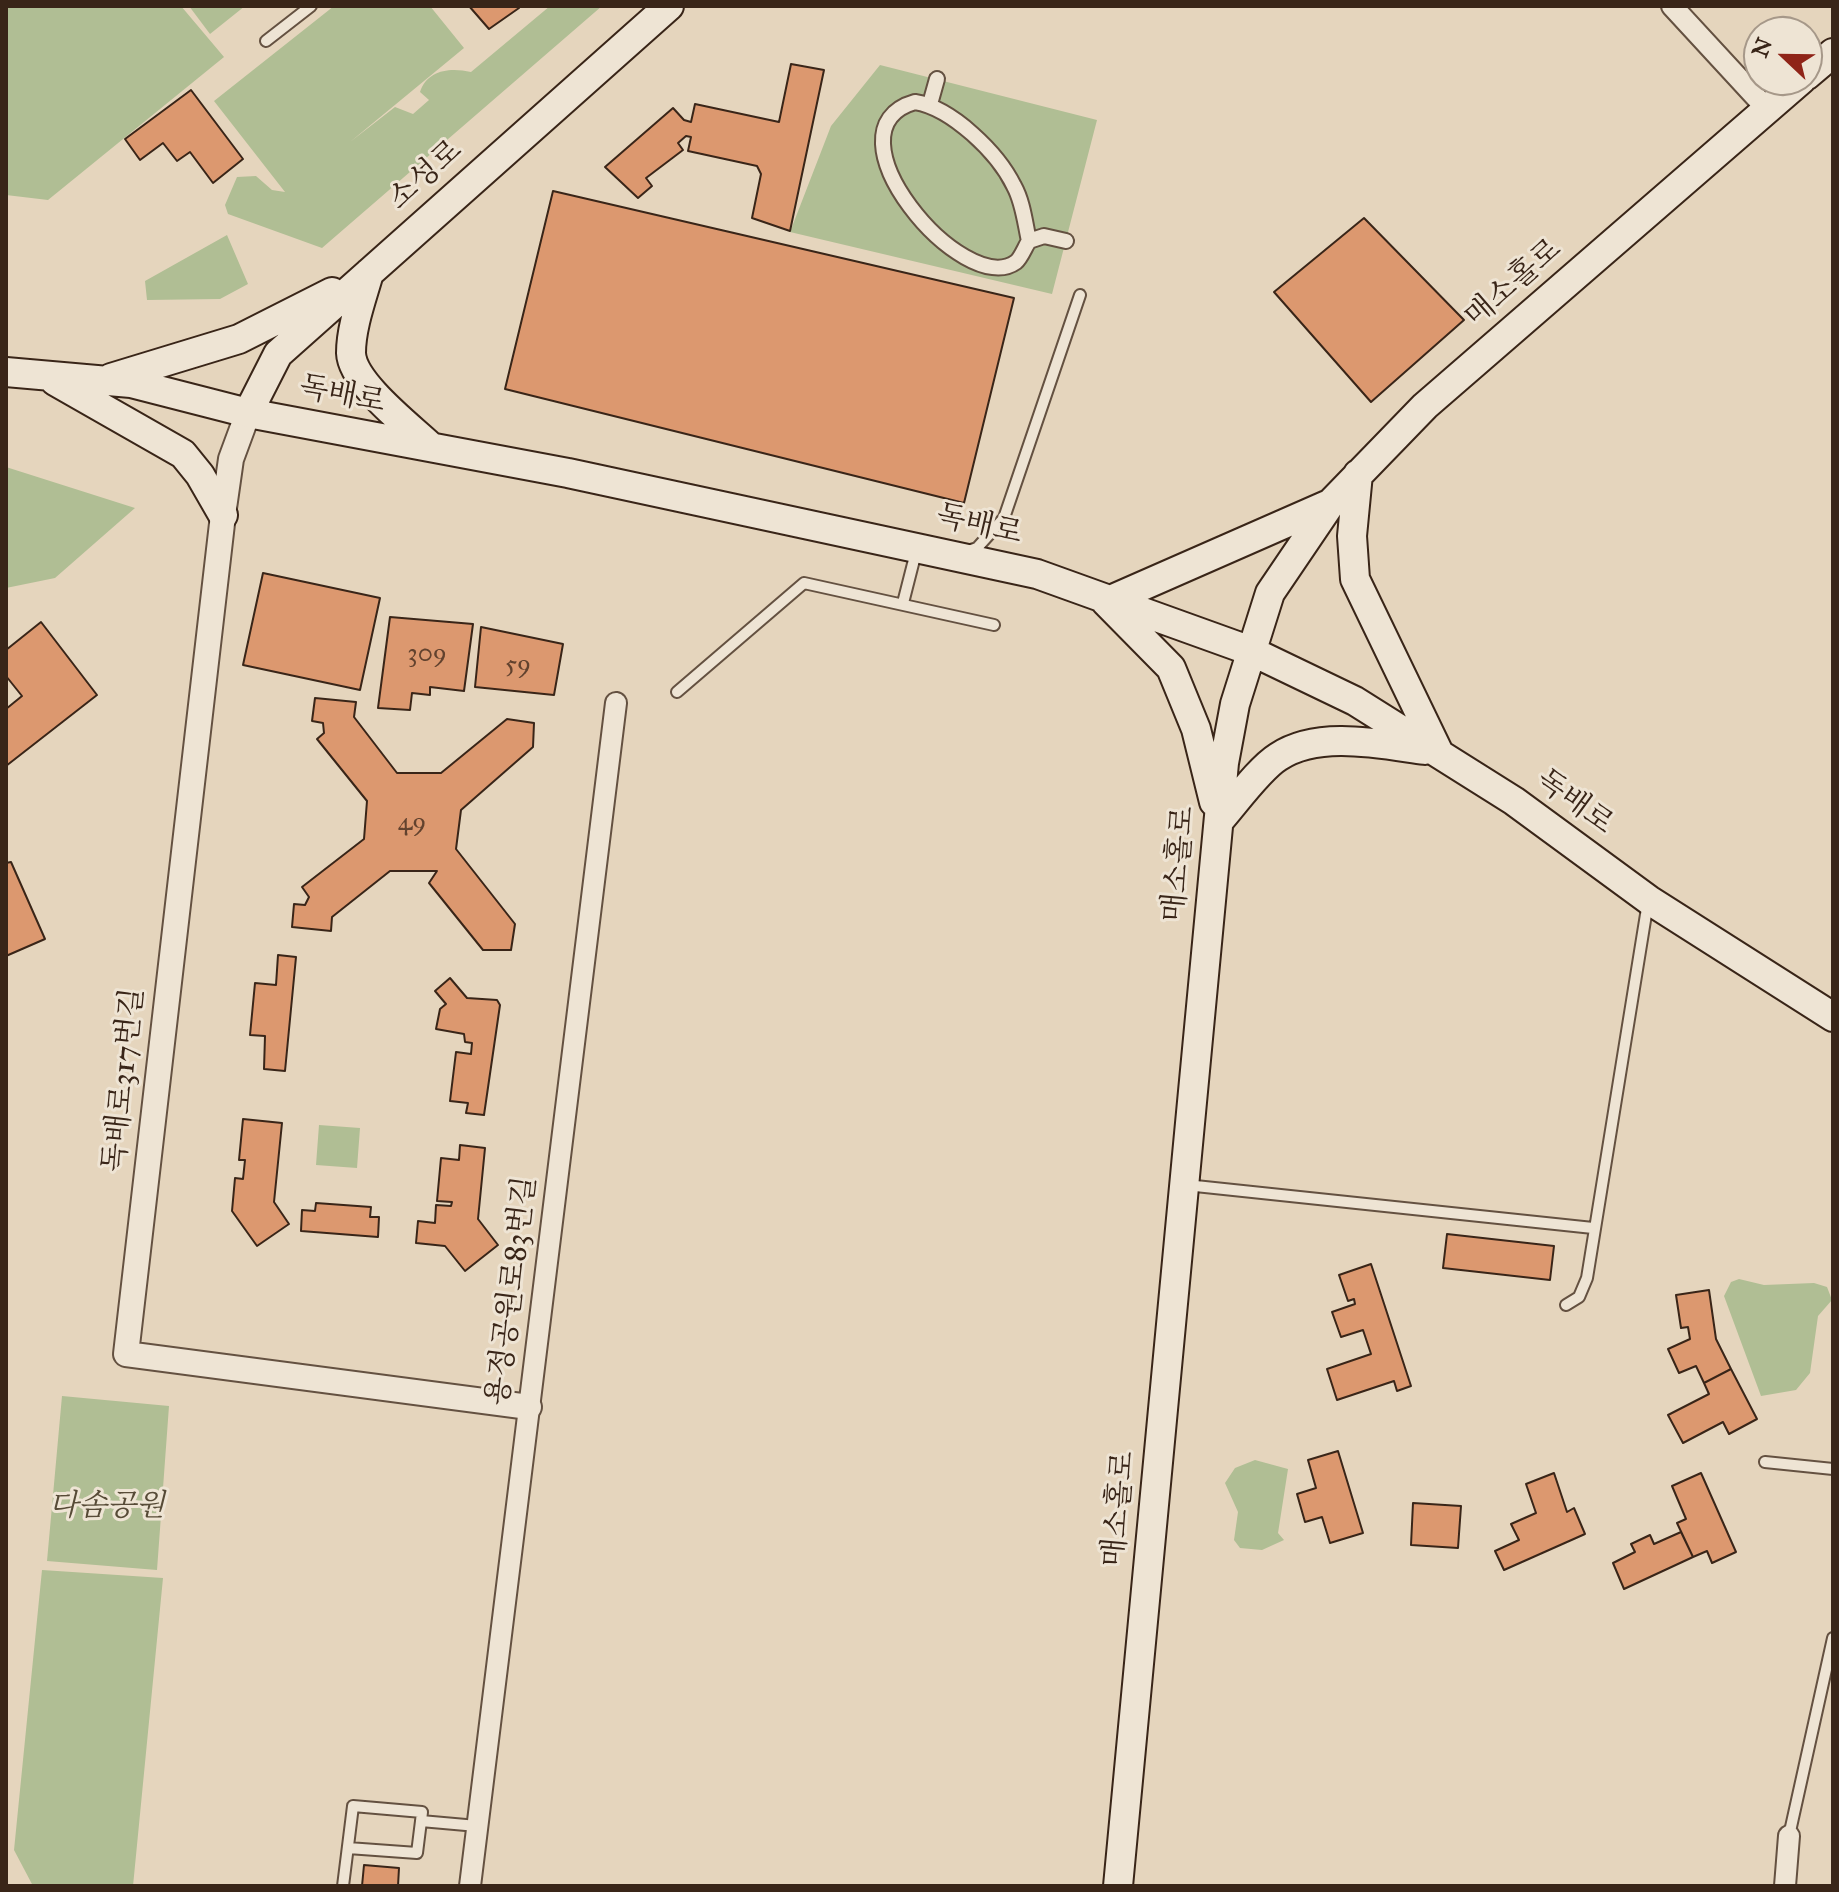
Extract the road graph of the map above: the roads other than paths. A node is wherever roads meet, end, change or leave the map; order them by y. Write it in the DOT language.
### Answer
graph roads {
  1 [pos="311,6"];
  2 [pos="669,6"];
  3 [pos="1672,6"];
  4 [pos="266,41"];
  5 [pos="937,79"];
  6 [pos="1782,96"];
  7 [pos="930,104"];
  8 [pos="1767,109"];
  9 [pos="1029,241"];
  10 [pos="1066,241"];
  11 [pos="369,273"];
  12 [pos="1080,295"];
  13 [pos="6,372"];
  14 [pos="44,375"];
  15 [pos="101,380"];
  16 [pos="248,413"];
  17 [pos="431,447"];
  18 [pos="1358,474"];
  19 [pos="1331,503"];
  20 [pos="223,515"];
  21 [pos="918,546"];
  22 [pos="956,555"];
  23 [pos="1106,602"];
  24 [pos="903,603"];
  25 [pos="994,625"];
  26 [pos="1251,651"];
  27 [pos="677,692"];
  28 [pos="616,703"];
  29 [pos="1438,752"];
  30 [pos="1219,821"];
  31 [pos="1649,900"];
  32 [pos="1833,1017"];
  33 [pos="1184,1185"];
  34 [pos="1593,1228"];
  35 [pos="1566,1305"];
  36 [pos="529,1407"];
  37 [pos="1765,1462"];
  38 [pos="1833,1469"];
  39 [pos="1833,1638"];
  40 [pos="421,1821"];
  41 [pos="477,1826"];
  42 [pos="1789,1836"];
  43 [pos="348,1848"];
  44 [pos="343,1886"];
  45 [pos="470,1886"];
  46 [pos="1118,1886"];
  47 [pos="1785,1886"];
  1 -- 4 [label="lane"];
  2 -- 11 [label="main road, 소성로"];
  3 -- 8 [label="street"];
  5 -- 7 [label="street"];
  6 -- 8 [label="main road, 매소홀로"];
  7 -- 9 [label="street"];
  7 -- 9 [label="street"];
  8 -- 18 [label="main road, 매소홀로"];
  9 -- 10 [label="street"];
  11 -- 15 [label="main road"];
  11 -- 16 [label="main road, 소성로"];
  11 -- 17 [label="main road"];
  12 -- 22 [label="lane"];
  13 -- 14 [label="main road, 독배로"];
  14 -- 15 [label="main road, 독배로"];
  14 -- 20 [label="main road"];
  15 -- 16 [label="main road, 독배로"];
  16 -- 17 [label="main road, 독배로"];
  16 -- 20 [label="street, 독배로317번길"];
  17 -- 21 [label="main road, 독배로"];
  18 -- 19 [label="main road, 매소홀로"];
  18 -- 29 [label="main road"];
  19 -- 23 [label="main road"];
  19 -- 26 [label="main road, 매소홀로"];
  20 -- 36 [label="street, 독배로317번길"];
  21 -- 22 [label="main road, 독배로"];
  21 -- 24 [label="lane"];
  22 -- 23 [label="main road, 독배로"];
  23 -- 26 [label="main road, 독배로"];
  23 -- 30 [label="main road"];
  24 -- 25 [label="lane"];
  24 -- 27 [label="lane"];
  26 -- 29 [label="main road, 독배로"];
  26 -- 30 [label="main road, 매소홀로"];
  28 -- 36 [label="street, 용정공원로83번길"];
  29 -- 30 [label="main road"];
  29 -- 31 [label="main road, 독배로"];
  30 -- 33 [label="main road, 매소홀로"];
  31 -- 32 [label="main road, 독배로"];
  31 -- 34 [label="lane"];
  33 -- 34 [label="lane"];
  33 -- 46 [label="main road, 매소홀로"];
  34 -- 35 [label="lane"];
  36 -- 41 [label="street, 용정공원로83번길"];
  37 -- 38 [label="lane"];
  39 -- 42 [label="lane"];
  40 -- 41 [label="lane"];
  40 -- 43 [label="lane"];
  40 -- 43 [label="lane"];
  41 -- 45 [label="street, 용정공원로83번길"];
  42 -- 47 [label="street"];
  43 -- 44 [label="lane"];
}
